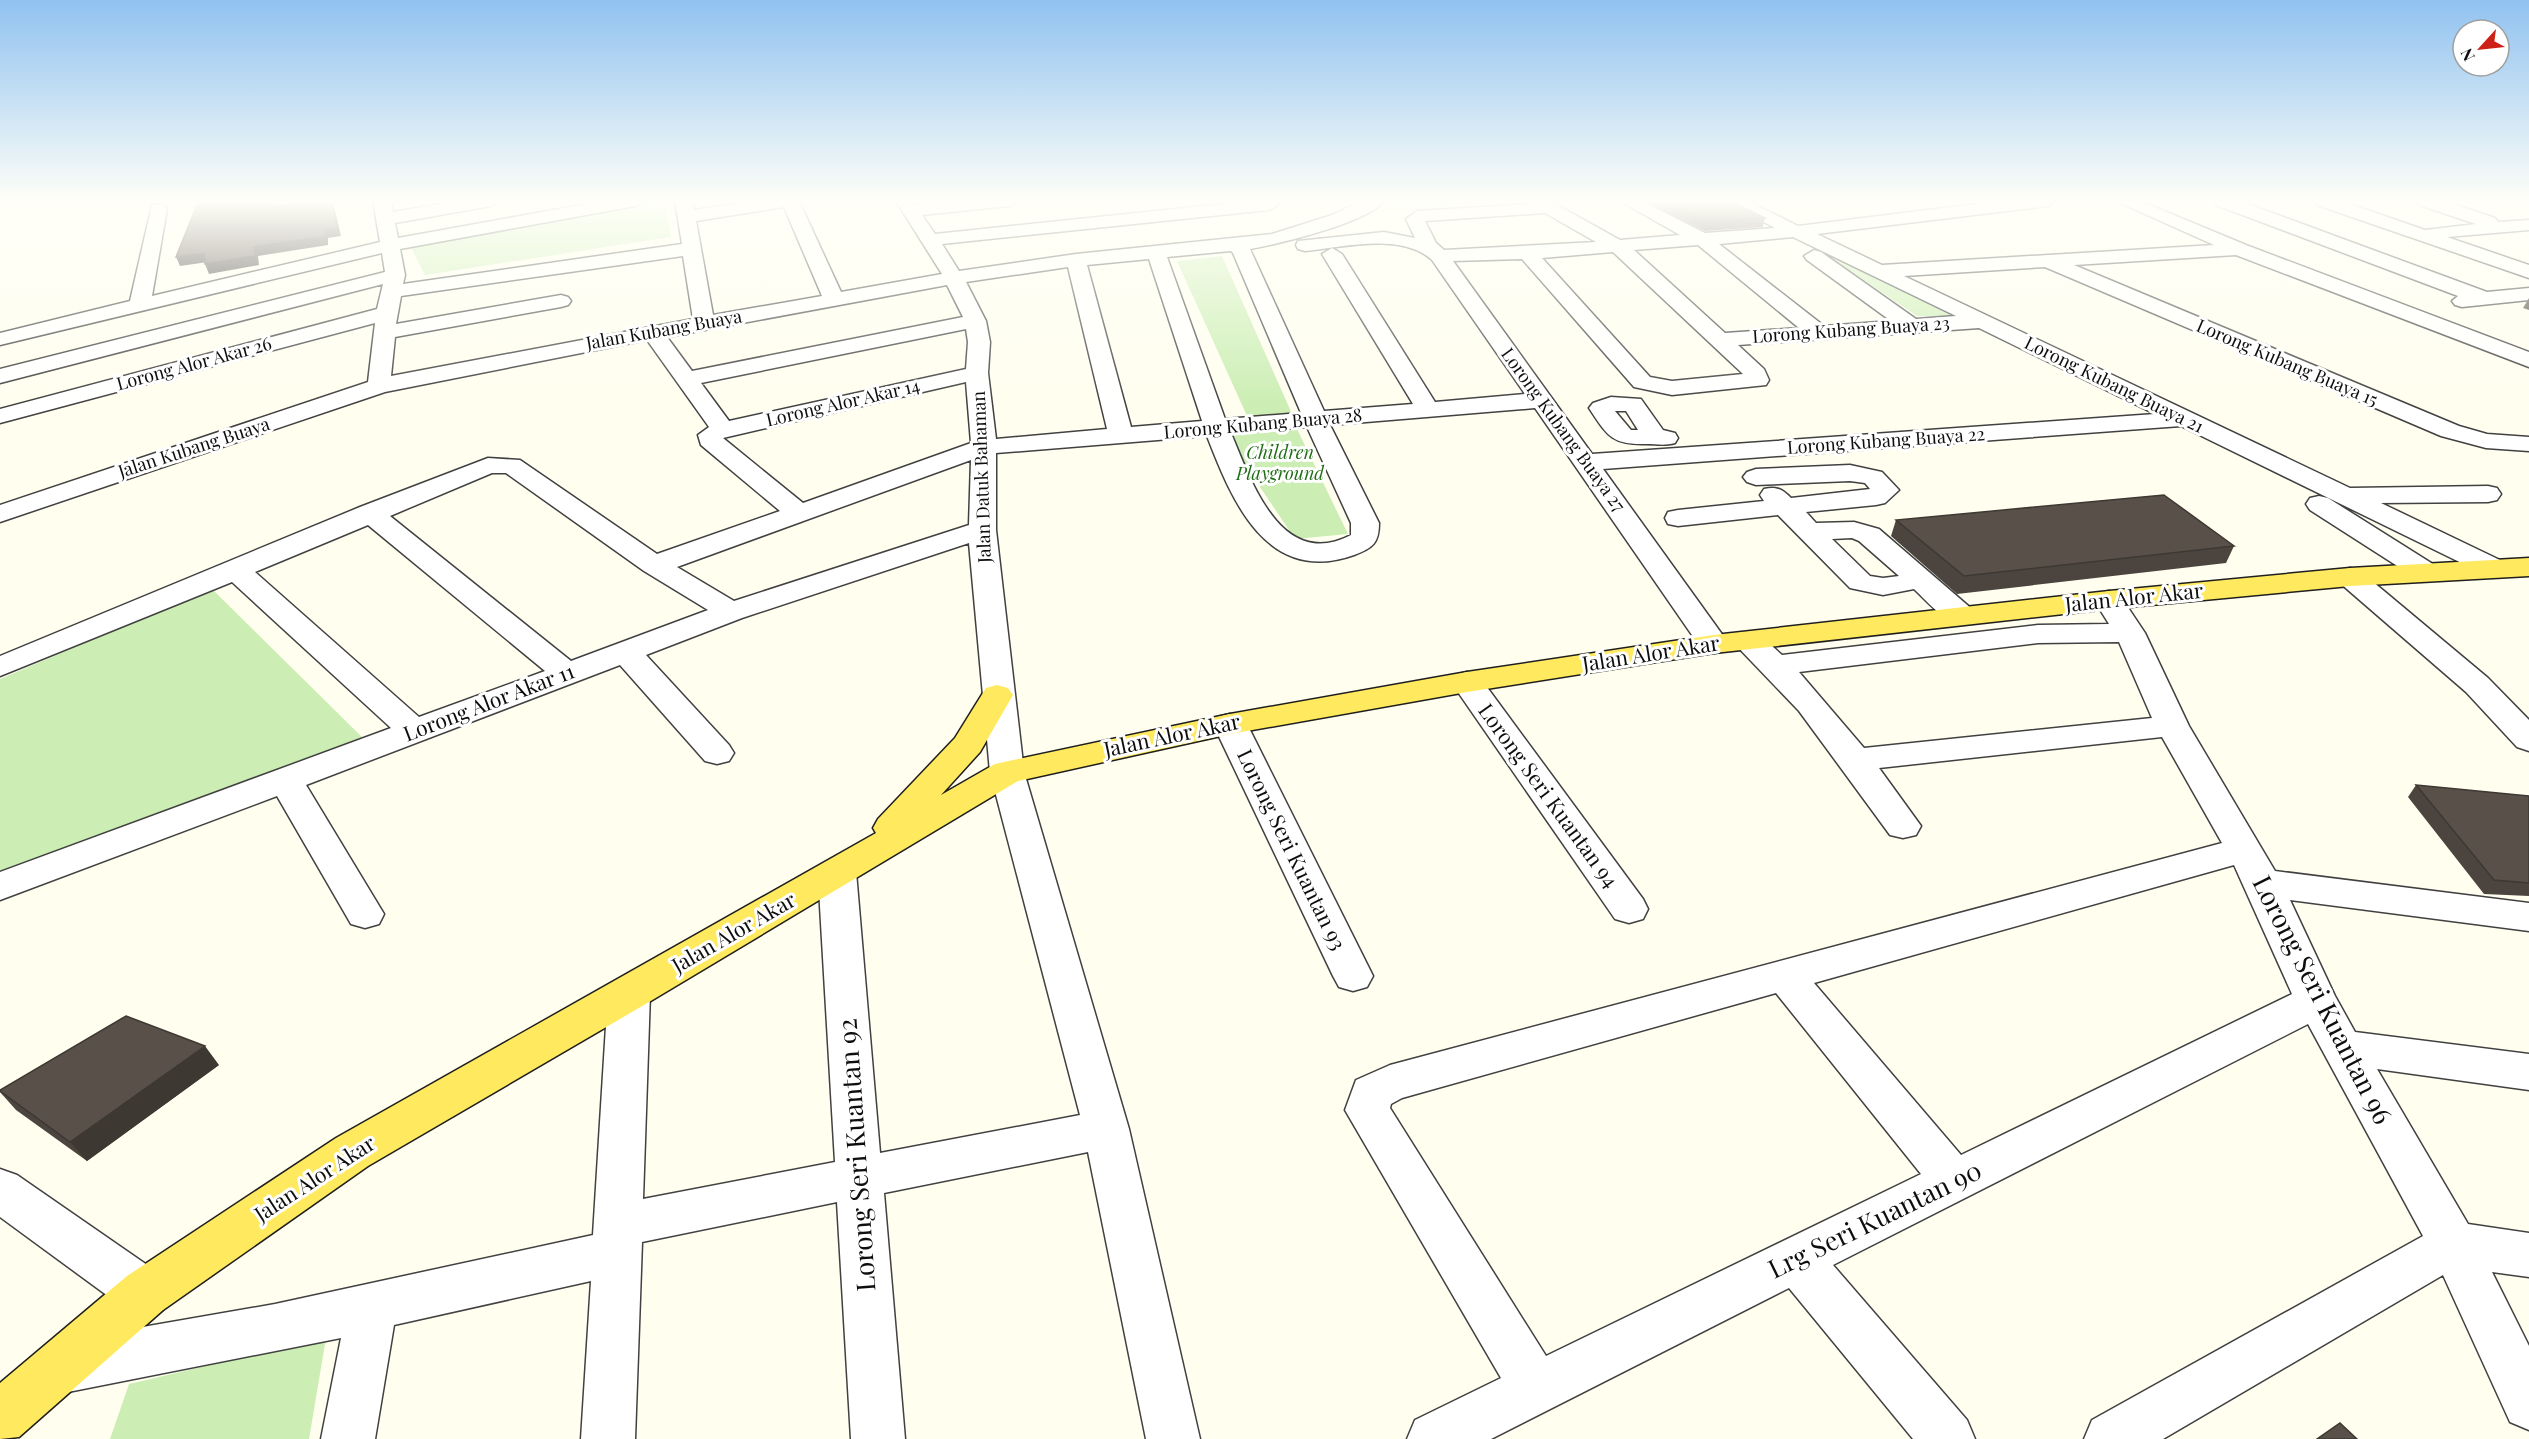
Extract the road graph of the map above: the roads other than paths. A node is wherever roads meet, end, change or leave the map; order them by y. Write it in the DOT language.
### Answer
graph roads {
  1 [pos="147,268"];
  2 [pos="294,268"];
  3 [pos="392,268"];
  4 [pos="537,268"];
  5 [pos="558,268"];
  6 [pos="694,268"];
  7 [pos="820,268"];
  8 [pos="948,268"];
  9 [pos="1021,268"];
  10 [pos="1078,268"];
  11 [pos="1161,268"];
  12 [pos="1248,268"];
  13 [pos="1341,268"];
  14 [pos="1451,268"];
  15 [pos="1541,268"];
  16 [pos="1642,268"];
  17 [pos="1738,268"];
  18 [pos="1837,268"];
  19 [pos="1874,268"];
  20 [pos="1934,268"];
  21 [pos="2065,268"];
  22 [pos="2288,268"];
  23 [pos="2403,268"];
  24 [pos="1881,271"];
  25 [pos="954,278"];
  26 [pos="394,283"];
  27 [pos="2529,294"];
  28 [pos="2483,298"];
  29 [pos="834,299"];
  30 [pos="561,301"];
  31 [pos="140,305"];
  32 [pos="2392,309"];
  33 [pos="80,320"];
  34 [pos="975,321"];
  35 [pos="1983,321"];
  36 [pos="386,323"];
  37 [pos="704,323"];
  38 [pos="1910,325"];
  39 [pos="653,333"];
  40 [pos="1819,333"];
  41 [pos="0,339"];
  42 [pos="1720,340"];
  43 [pos="107,348"];
  44 [pos="568,348"];
  45 [pos="2529,360"];
  46 [pos="977,373"];
  47 [pos="0,376"];
  48 [pos="687,380"];
  49 [pos="132,381"];
  50 [pos="379,386"];
  51 [pos="1542,400"];
  52 [pos="1428,409"];
  53 [pos="0,416"];
  54 [pos="1315,419"];
  55 [pos="2184,419"];
  56 [pos="1215,428"];
  57 [pos="717,433"];
  58 [pos="1121,436"];
  59 [pos="1655,437"];
  60 [pos="2529,444"];
  61 [pos="984,447"];
  62 [pos="1734,452"];
  63 [pos="1681,456"];
  64 [pos="1588,462"];
  65 [pos="1756,477"];
  66 [pos="2488,494"];
  67 [pos="2308,496"];
  68 [pos="2343,496"];
  69 [pos="1784,507"];
  70 [pos="798,512"];
  71 [pos="369,513"];
  72 [pos="0,514"];
  73 [pos="1678,518"];
  74 [pos="982,530"];
  75 [pos="1809,531"];
  76 [pos="2425,535"];
  77 [pos="2377,541"];
  78 [pos="654,565"];
  79 [pos="2512,568"];
  80 [pos="236,570"];
  81 [pos="2426,572"];
  82 [pos="2350,577"];
  83 [pos="1921,579"];
  84 [pos="731,612"];
  85 [pos="1962,616"];
  86 [pos="2120,616"];
  87 [pos="2029,622"];
  88 [pos="1730,642"];
  89 [pos="626,652"];
  90 [pos="1776,665"];
  91 [pos="0,667"];
  92 [pos="567,673"];
  93 [pos="1467,682"];
  94 [pos="997,695"];
  95 [pos="1230,724"];
  96 [pos="2172,726"];
  97 [pos="414,731"];
  98 [pos="2529,740"];
  99 [pos="717,753"];
  100 [pos="1856,760"];
  101 [pos="1007,772"];
  102 [pos="285,778"];
  103 [pos="1903,826"];
  104 [pos="852,863"];
  105 [pos="2254,866"];
  106 [pos="0,887"];
  107 [pos="1629,909"];
  108 [pos="365,914"];
  109 [pos="2529,917"];
  110 [pos="1782,974"];
  111 [pos="1353,976"];
  112 [pos="629,994"];
  113 [pos="2316,1001"];
  114 [pos="2342,1047"];
  115 [pos="2529,1072"];
  116 [pos="1106,1130"];
  117 [pos="859,1179"];
  118 [pos="1954,1180"];
  119 [pos="0,1190"];
  120 [pos="617,1239"];
  121 [pos="2454,1244"];
  122 [pos="2529,1255"];
  123 [pos="1796,1259"];
  124 [pos="144,1293"];
  125 [pos="372,1307"];
  126 [pos="57,1369"];
  127 [pos="1536,1388"];
  128 [pos="2529,1403"];
  129 [pos="0,1418"];
  130 [pos="348,1439"];
  131 [pos="608,1439"];
  132 [pos="878,1439"];
  133 [pos="1173,1439"];
  134 [pos="1434,1439"];
  135 [pos="1948,1439"];
  136 [pos="2111,1439"];
  1 -- 31 [label="street"];
  2 -- 31 [label="street"];
  3 -- 26 [label="street"];
  4 -- 26 [label="street"];
  5 -- 30 [label="street"];
  6 -- 37 [label="street"];
  7 -- 29 [label="street"];
  8 -- 25 [label="street, Jalan Datuk Bahaman"];
  9 -- 25 [label="street, Jalan Kubang Buaya"];
  10 -- 58 [label="street"];
  11 -- 56 [label="street"];
  12 -- 54 [label="street"];
  13 -- 52 [label="street"];
  14 -- 51 [label="street, Lorong Kubang Buaya 27"];
  15 -- 42 [label="street"];
  16 -- 42 [label="street"];
  17 -- 40 [label="street"];
  18 -- 38 [label="street"];
  19 -- 24 [label="street, Lorong Kubang Buaya 21"];
  20 -- 24 [label="street"];
  21 -- 60 [label="street, Lorong Kubang Buaya 15"];
  22 -- 32 [label="street"];
  23 -- 28 [label="street"];
  24 -- 35 [label="street, Lorong Kubang Buaya 21"];
  25 -- 29 [label="street, Jalan Kubang Buaya"];
  25 -- 34 [label="street, Jalan Datuk Bahaman"];
  26 -- 36 [label="street"];
  26 -- 43 [label="street"];
  27 -- 28 [label="street"];
  28 -- 32 [label="street"];
  29 -- 37 [label="street, Jalan Kubang Buaya"];
  30 -- 36 [label="street, Lorong Alor Akar 26"];
  30 -- 44 [label="street"];
  31 -- 33 [label="street"];
  32 -- 45 [label="street"];
  33 -- 41 [label="street"];
  33 -- 43 [label="street"];
  34 -- 46 [label="street, Jalan Datuk Bahaman"];
  34 -- 48 [label="street"];
  35 -- 38 [label="street, Lorong Kubang Buaya 23"];
  35 -- 55 [label="street, Lorong Kubang Buaya 21"];
  36 -- 49 [label="street, Lorong Alor Akar 26"];
  36 -- 50 [label="street"];
  37 -- 39 [label="street, Jalan Kubang Buaya"];
  38 -- 40 [label="street, Lorong Kubang Buaya 23"];
  39 -- 44 [label="street, Jalan Kubang Buaya"];
  39 -- 48 [label="street"];
  40 -- 42 [label="street, Lorong Kubang Buaya 23"];
  43 -- 47 [label="street"];
  43 -- 49 [label="street"];
  44 -- 50 [label="street, Jalan Kubang Buaya"];
  46 -- 57 [label="street, Lorong Alor Akar 14"];
  46 -- 61 [label="street, Jalan Datuk Bahaman"];
  48 -- 57 [label="street"];
  49 -- 53 [label="street, Lorong Alor Akar 26"];
  50 -- 72 [label="street, Jalan Kubang Buaya"];
  51 -- 52 [label="street, Lorong Kubang Buaya 28"];
  51 -- 64 [label="street, Lorong Kubang Buaya 27"];
  52 -- 54 [label="street, Lorong Kubang Buaya 28"];
  54 -- 56 [label="street, Lorong Kubang Buaya 28"];
  54 -- 56 [label="street"];
  55 -- 62 [label="street, Lorong Kubang Buaya 22"];
  55 -- 68 [label="street, Lorong Kubang Buaya 21"];
  56 -- 58 [label="street, Lorong Kubang Buaya 28"];
  57 -- 70 [label="street"];
  58 -- 61 [label="street, Lorong Kubang Buaya 28"];
  59 -- 63 [label="street"];
  61 -- 70 [label="street, Lorong Kubang Buaya 28"];
  61 -- 74 [label="street, Jalan Datuk Bahaman"];
  62 -- 63 [label="street, Lorong Kubang Buaya 22"];
  62 -- 65 [label="street"];
  63 -- 64 [label="street, Lorong Kubang Buaya 22"];
  64 -- 88 [label="street, Lorong Kubang Buaya 27"];
  65 -- 69 [label="street"];
  65 -- 69 [label="street"];
  66 -- 68 [label="street"];
  67 -- 77 [label="street"];
  68 -- 76 [label="street, Lorong Kubang Buaya 21"];
  69 -- 73 [label="street"];
  69 -- 75 [label="street"];
  70 -- 78 [label="street, Lorong Kubang Buaya 28"];
  71 -- 78 [label="street"];
  71 -- 80 [label="street"];
  71 -- 92 [label="street"];
  74 -- 84 [label="street, Lorong Alor Akar 11"];
  74 -- 94 [label="street, Jalan Datuk Bahaman"];
  75 -- 83 [label="street"];
  75 -- 83 [label="street"];
  76 -- 77 [label="street"];
  76 -- 79 [label="street, Lorong Kubang Buaya 21"];
  77 -- 81 [label="street"];
  78 -- 84 [label="street"];
  79 -- 81 [label="main road, Jalan Alor Akar"];
  80 -- 91 [label="street"];
  80 -- 97 [label="street"];
  81 -- 82 [label="main road, Jalan Alor Akar"];
  82 -- 86 [label="main road, Jalan Alor Akar"];
  82 -- 98 [label="street"];
  83 -- 85 [label="street"];
  84 -- 89 [label="street, Lorong Alor Akar 11"];
  85 -- 87 [label="main road, Jalan Alor Akar"];
  85 -- 88 [label="main road, Jalan Alor Akar"];
  86 -- 87 [label="main road, Jalan Alor Akar"];
  86 -- 96 [label="street, Lorong Seri Kuantan 96"];
  87 -- 90 [label="street"];
  88 -- 90 [label="street, Lorong Kubang Buaya 27"];
  88 -- 93 [label="main road, Jalan Alor Akar"];
  89 -- 92 [label="street, Lorong Alor Akar 11"];
  89 -- 99 [label="street"];
  90 -- 100 [label="street, Lorong Kubang Buaya 27"];
  92 -- 97 [label="street, Lorong Alor Akar 11"];
  93 -- 95 [label="main road, Jalan Alor Akar"];
  93 -- 107 [label="street, Lorong Seri Kuantan 94"];
  94 -- 101 [label="street, Jalan Datuk Bahaman"];
  94 -- 104 [label="main road"];
  95 -- 101 [label="main road, Jalan Alor Akar"];
  95 -- 111 [label="street, Lorong Seri Kuantan 93"];
  96 -- 100 [label="street"];
  96 -- 105 [label="street, Lorong Seri Kuantan 96"];
  97 -- 102 [label="street, Lorong Alor Akar 11"];
  100 -- 103 [label="street, Lorong Kubang Buaya 27"];
  101 -- 104 [label="main road, Jalan Alor Akar"];
  101 -- 116 [label="street, Jalan Datuk Bahaman"];
  102 -- 106 [label="street, Lorong Alor Akar 11"];
  102 -- 108 [label="street"];
  104 -- 112 [label="main road, Jalan Alor Akar"];
  104 -- 117 [label="street, Lorong Seri Kuantan 92"];
  105 -- 109 [label="street"];
  105 -- 110 [label="street"];
  105 -- 113 [label="street, Lorong Seri Kuantan 96"];
  110 -- 118 [label="street"];
  110 -- 127 [label="street"];
  112 -- 120 [label="street"];
  112 -- 124 [label="main road, Jalan Alor Akar"];
  113 -- 114 [label="street, Lorong Seri Kuantan 96"];
  113 -- 118 [label="street, Lrg Seri Kuantan 90"];
  114 -- 115 [label="street"];
  114 -- 121 [label="street, Lorong Seri Kuantan 96"];
  116 -- 117 [label="street"];
  116 -- 133 [label="street, Jalan Datuk Bahaman"];
  117 -- 120 [label="street"];
  117 -- 132 [label="street, Lorong Seri Kuantan 92"];
  118 -- 123 [label="street, Lrg Seri Kuantan 90"];
  119 -- 124 [label="street"];
  120 -- 125 [label="street"];
  120 -- 131 [label="street"];
  121 -- 122 [label="street"];
  121 -- 128 [label="street, Lorong Seri Kuantan 96"];
  121 -- 136 [label="street"];
  123 -- 127 [label="street, Lrg Seri Kuantan 90"];
  123 -- 135 [label="street"];
  124 -- 126 [label="main road, Jalan Alor Akar"];
  125 -- 126 [label="street"];
  125 -- 130 [label="street"];
  126 -- 129 [label="main road, Jalan Alor Akar"];
  127 -- 134 [label="street, Lrg Seri Kuantan 90"];
}
